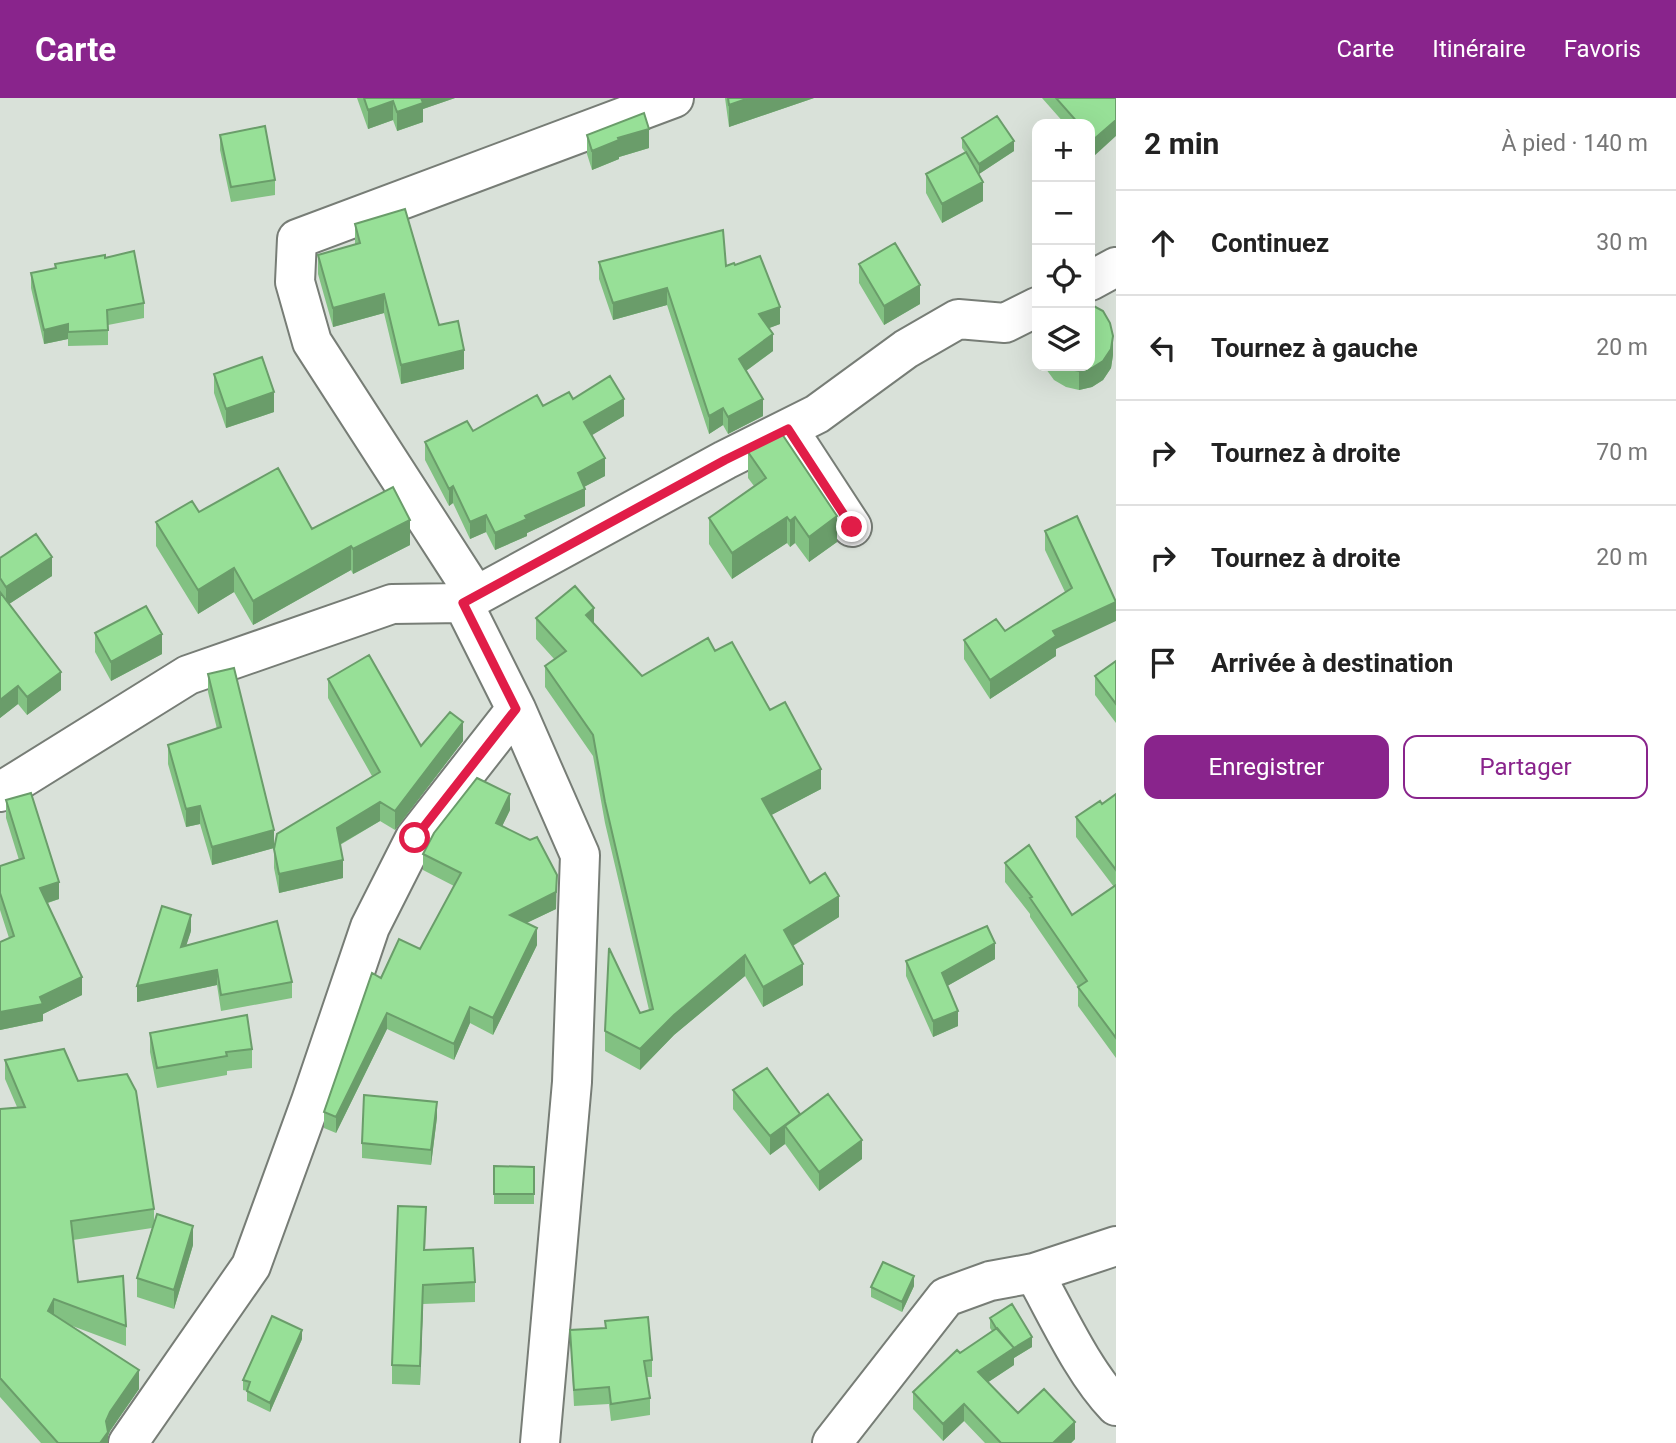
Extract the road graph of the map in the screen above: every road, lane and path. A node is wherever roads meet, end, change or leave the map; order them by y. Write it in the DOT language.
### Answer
graph roads {
  1 [pos="674,98"];
  2 [pos="1116,267"];
  3 [pos="1095,278"];
  4 [pos="1035,308"];
  5 [pos="788,429"];
  6 [pos="852,527"];
  7 [pos="470,599"];
  8 [pos="516,709"];
  9 [pos="0,792"];
  10 [pos="1116,1246"];
  11 [pos="1034,1273"];
  12 [pos="1116,1406"];
  13 [pos="128,1443"];
  14 [pos="540,1443"];
  15 [pos="832,1443"];
  1 -- 7 [label="street"];
  2 -- 3 [label="street"];
  4 -- 5 [label="street"];
  5 -- 6 [label="street"];
  5 -- 7 [label="street"];
  7 -- 8 [label="street"];
  7 -- 9 [label="street"];
  8 -- 13 [label="street"];
  8 -- 14 [label="street"];
  10 -- 11 [label="street"];
  11 -- 12 [label="street"];
  11 -- 15 [label="street"];
}
